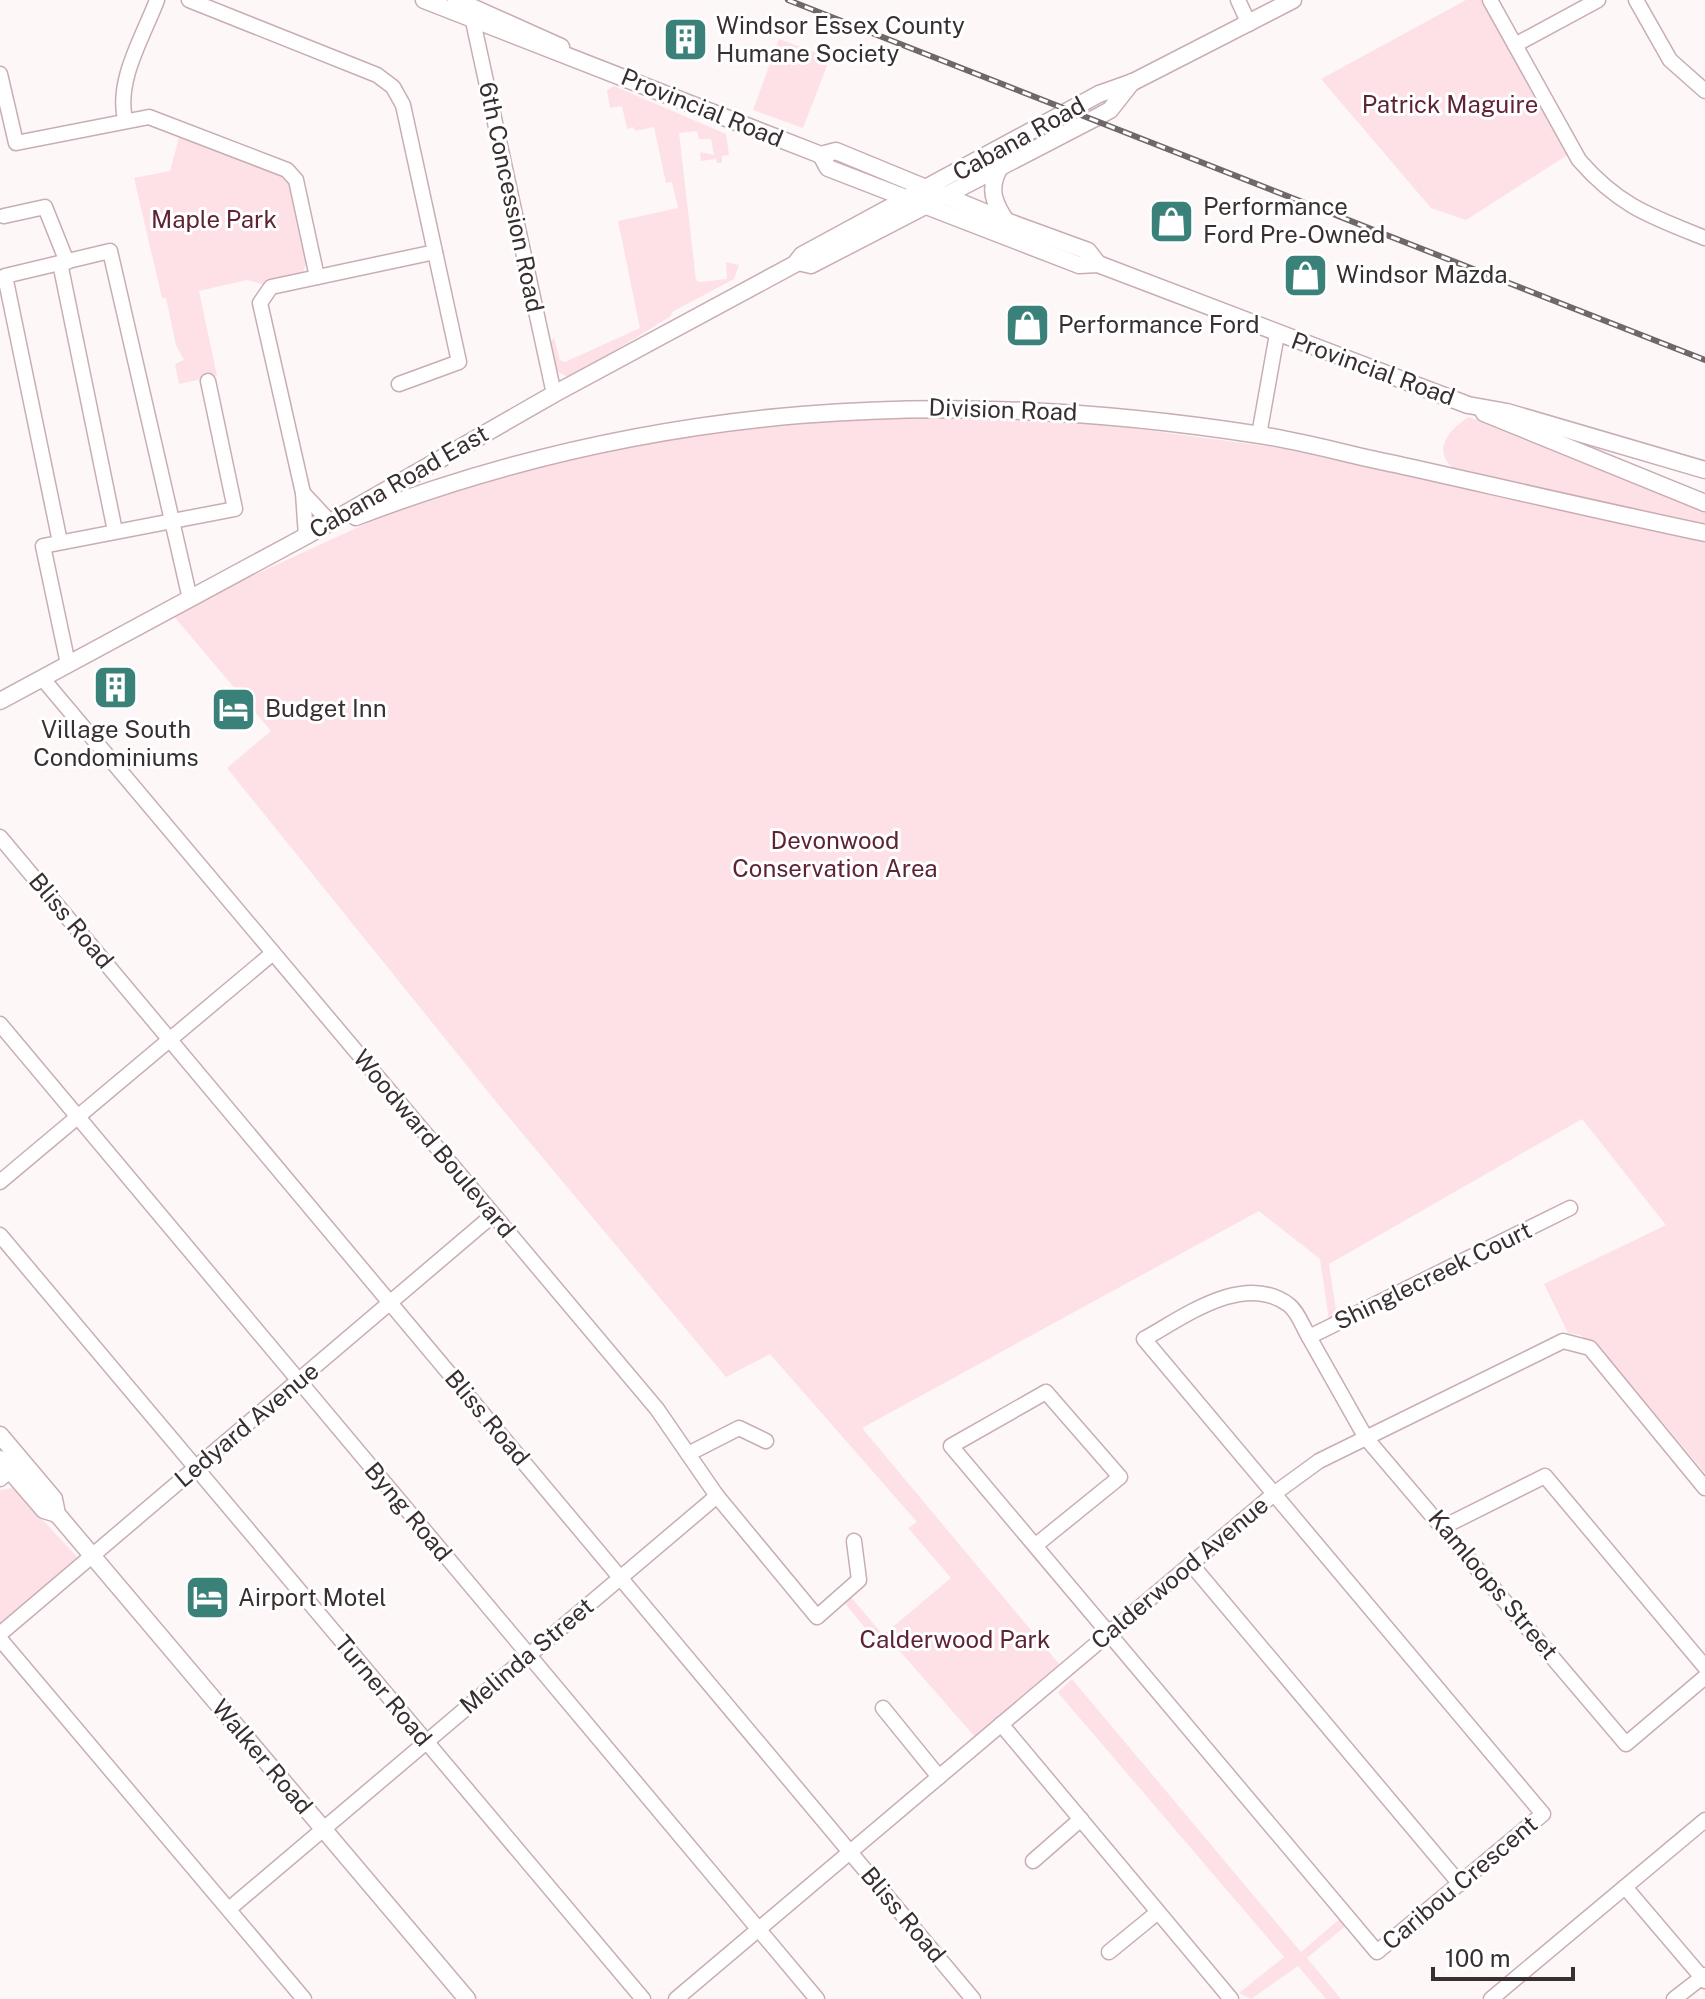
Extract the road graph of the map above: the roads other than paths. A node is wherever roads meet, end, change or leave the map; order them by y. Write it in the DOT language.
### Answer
graph roads {
  1 [pos="157,0"];
  2 [pos="189,0"];
  3 [pos="424,0"];
  4 [pos="1238,0"];
  5 [pos="1293,0"];
  6 [pos="1490,0"];
  7 [pos="1598,0"];
  8 [pos="1636,0"];
  9 [pos="467,7"];
  10 [pos="1249,24"];
  11 [pos="1515,45"];
  12 [pos="0,74"];
  13 [pos="1133,82"];
  14 [pos="1705,91"];
  15 [pos="125,119"];
  16 [pos="821,155"];
  17 [pos="999,169"];
  18 [pos="859,180"];
  19 [pos="927,189"];
  20 [pos="947,196"];
  21 [pos="907,200"];
  22 [pos="924,208"];
  23 [pos="4,216"];
  24 [pos="1006,221"];
  25 [pos="865,222"];
  26 [pos="1705,238"];
  27 [pos="435,252"];
  28 [pos="798,262"];
  29 [pos="64,263"];
  30 [pos="1098,264"];
  31 [pos="317,277"];
  32 [pos="1277,334"];
  33 [pos="208,381"];
  34 [pos="399,384"];
  35 [pos="554,394"];
  36 [pos="1468,405"];
  37 [pos="1259,435"];
  38 [pos="1618,445"];
  39 [pos="1583,456"];
  40 [pos="1705,470"];
  41 [pos="303,493"];
  42 [pos="1705,503"];
  43 [pos="172,520"];
  44 [pos="330,522"];
  45 [pos="115,531"];
  46 [pos="1705,533"];
  47 [pos="306,536"];
  48 [pos="60,542"];
  49 [pos="190,599"];
  50 [pos="68,664"];
  51 [pos="42,678"];
  52 [pos="0,701"];
  53 [pos="0,837"];
  54 [pos="273,953"];
  55 [pos="0,1024"];
  56 [pos="170,1040"];
  57 [pos="78,1117"];
  58 [pos="0,1182"];
  59 [pos="1570,1208"];
  60 [pos="493,1215"];
  61 [pos="0,1235"];
  62 [pos="390,1303"];
  63 [pos="1309,1337"];
  64 [pos="298,1381"];
  65 [pos="0,1435"];
  66 [pos="1366,1438"];
  67 [pos="766,1441"];
  68 [pos="688,1454"];
  69 [pos="8,1468"];
  70 [pos="196,1468"];
  71 [pos="1705,1488"];
  72 [pos="1275,1493"];
  73 [pos="717,1496"];
  74 [pos="1443,1527"];
  75 [pos="854,1541"];
  76 [pos="1036,1545"];
  77 [pos="93,1556"];
  78 [pos="1191,1564"];
  79 [pos="620,1577"];
  80 [pos="1109,1633"];
  81 [pos="0,1636"];
  82 [pos="528,1655"];
  83 [pos="1705,1667"];
  84 [pos="1705,1677"];
  85 [pos="883,1708"];
  86 [pos="1001,1724"];
  87 [pos="426,1742"];
  88 [pos="939,1777"];
  89 [pos="1081,1819"];
  90 [pos="1705,1820"];
  91 [pos="323,1829"];
  92 [pos="850,1852"];
  93 [pos="1033,1861"];
  94 [pos="1460,1884"];
  95 [pos="1625,1887"];
  96 [pos="229,1909"];
  97 [pos="1158,1912"];
  98 [pos="758,1929"];
  99 [pos="1109,1952"];
  100 [pos="1704,1978"];
  101 [pos="304,1999"];
  102 [pos="467,1999"];
  103 [pos="643,1999"];
  104 [pos="676,1999"];
  105 [pos="817,1999"];
  106 [pos="973,1999"];
  107 [pos="1231,1999"];
  108 [pos="1491,1999"];
  109 [pos="1674,1999"];
  1 -- 15 [label="street"];
  2 -- 27 [label="street"];
  3 -- 9 [label="main road, Provincial Road"];
  4 -- 10 [label="street"];
  5 -- 10 [label="main road, Cabana Road"];
  6 -- 11 [label="street"];
  7 -- 11 [label="street"];
  8 -- 14 [label="street"];
  9 -- 16 [label="main road, Provincial Road"];
  9 -- 35 [label="street, 6th Concession Road"];
  10 -- 13 [label="main road, Cabana Road"];
  11 -- 26 [label="street"];
  12 -- 15 [label="street"];
  13 -- 17 [label="main road, Cabana Road"];
  13 -- 19 [label="main road, Cabana Road"];
  15 -- 31 [label="street"];
  16 -- 18 [label="main road, Provincial Road"];
  16 -- 19 [label="main road, Provincial Road"];
  17 -- 20 [label="main road, Cabana Road"];
  17 -- 24 [label="main road"];
  18 -- 21 [label="main road, Provincial Road"];
  18 -- 25 [label="main road"];
  19 -- 20 [label="main road, Provincial Road"];
  19 -- 21 [label="main road, Cabana Road"];
  20 -- 22 [label="main road, Cabana Road East"];
  20 -- 24 [label="main road, Provincial Road"];
  21 -- 22 [label="main road, Provincial Road"];
  21 -- 25 [label="main road, Cabana Road East"];
  22 -- 28 [label="main road, Cabana Road East"];
  22 -- 30 [label="main road, Provincial Road"];
  23 -- 29 [label="street"];
  24 -- 30 [label="main road, Provincial Road"];
  25 -- 28 [label="main road, Cabana Road East"];
  27 -- 31 [label="street"];
  27 -- 34 [label="street"];
  28 -- 35 [label="main road, Cabana Road East"];
  29 -- 43 [label="street"];
  29 -- 45 [label="street"];
  29 -- 48 [label="street"];
  30 -- 32 [label="main road, Provincial Road"];
  31 -- 41 [label="street"];
  32 -- 36 [label="main road, Provincial Road"];
  32 -- 37 [label="street"];
  33 -- 43 [label="street"];
  35 -- 44 [label="main road, Cabana Road East"];
  36 -- 38 [label="main road, Provincial Road"];
  36 -- 39 [label="main road, Provincial Road"];
  37 -- 46 [label="main road, Division Road"];
  37 -- 47 [label="main road, Division Road"];
  38 -- 39 [label="main road"];
  38 -- 40 [label="main road, Provincial Road"];
  39 -- 42 [label="main road, Provincial Road"];
  41 -- 44 [label="street"];
  41 -- 47 [label="street"];
  43 -- 45 [label="street"];
  43 -- 49 [label="street"];
  44 -- 47 [label="main road, Cabana Road East"];
  45 -- 48 [label="street"];
  47 -- 49 [label="main road, Cabana Road East"];
  48 -- 50 [label="street"];
  49 -- 50 [label="main road, Cabana Road East"];
  50 -- 51 [label="main road, Cabana Road East"];
  51 -- 52 [label="main road, Cabana Road East"];
  51 -- 54 [label="street, Woodward Boulevard"];
  53 -- 56 [label="street, Bliss Road"];
  54 -- 56 [label="street"];
  54 -- 60 [label="street, Woodward Boulevard"];
  55 -- 57 [label="street, Byng Road"];
  56 -- 57 [label="street"];
  56 -- 62 [label="street, Bliss Road"];
  57 -- 58 [label="street"];
  57 -- 64 [label="street, Byng Road"];
  59 -- 63 [label="street, Shinglecreek Court"];
  60 -- 62 [label="street, Ledyard Avenue"];
  60 -- 68 [label="street, Woodward Boulevard"];
  61 -- 70 [label="street, Turner Road"];
  62 -- 64 [label="street, Ledyard Avenue"];
  62 -- 79 [label="street, Bliss Road"];
  63 -- 66 [label="street, Kamloops Street"];
  63 -- 72 [label="street, Shinglecreek Court"];
  64 -- 70 [label="street, Ledyard Avenue"];
  64 -- 82 [label="street, Byng Road"];
  65 -- 69 [label="main road, Walker Road"];
  66 -- 71 [label="street, Calderwood Avenue"];
  66 -- 72 [label="street, Calderwood Avenue"];
  66 -- 74 [label="street, Kamloops Street"];
  67 -- 68 [label="street"];
  68 -- 73 [label="street, Woodward Boulevard"];
  69 -- 77 [label="main road, Walker Road"];
  70 -- 77 [label="street, Ledyard Avenue"];
  70 -- 87 [label="street, Turner Road"];
  72 -- 78 [label="street, Calderwood Avenue"];
  72 -- 94 [label="street, Caribou Crescent"];
  73 -- 75 [label="street, Woodward Boulevard"];
  73 -- 79 [label="street, Melinda Street"];
  74 -- 83 [label="street"];
  74 -- 84 [label="street, Kamloops Street"];
  76 -- 76 [label="street"];
  76 -- 80 [label="street"];
  77 -- 81 [label="street, Ledyard Avenue"];
  77 -- 91 [label="main road, Walker Road"];
  78 -- 80 [label="street, Calderwood Avenue"];
  78 -- 94 [label="street"];
  79 -- 82 [label="street, Melinda Street"];
  79 -- 92 [label="street, Bliss Road"];
  80 -- 86 [label="street, Calderwood Avenue"];
  80 -- 94 [label="street, Caribou Crescent"];
  81 -- 96 [label="street"];
  82 -- 87 [label="street, Melinda Street"];
  82 -- 98 [label="street, Byng Road"];
  85 -- 88 [label="street"];
  86 -- 88 [label="street, Calderwood Avenue"];
  86 -- 89 [label="street"];
  87 -- 91 [label="street, Melinda Street"];
  87 -- 103 [label="street, Turner Road"];
  88 -- 92 [label="street, Calderwood Avenue"];
  89 -- 93 [label="street"];
  89 -- 97 [label="street"];
  90 -- 95 [label="street"];
  91 -- 96 [label="street, Melinda Street"];
  91 -- 102 [label="main road, Walker Road"];
  92 -- 98 [label="street, Calderwood Avenue"];
  92 -- 106 [label="street, Bliss Road"];
  95 -- 100 [label="street"];
  95 -- 108 [label="street"];
  96 -- 101 [label="street"];
  97 -- 99 [label="street"];
  97 -- 107 [label="street"];
  98 -- 104 [label="street, Calderwood Avenue"];
  98 -- 105 [label="street, Byng Road"];
  100 -- 109 [label="street"];
}
